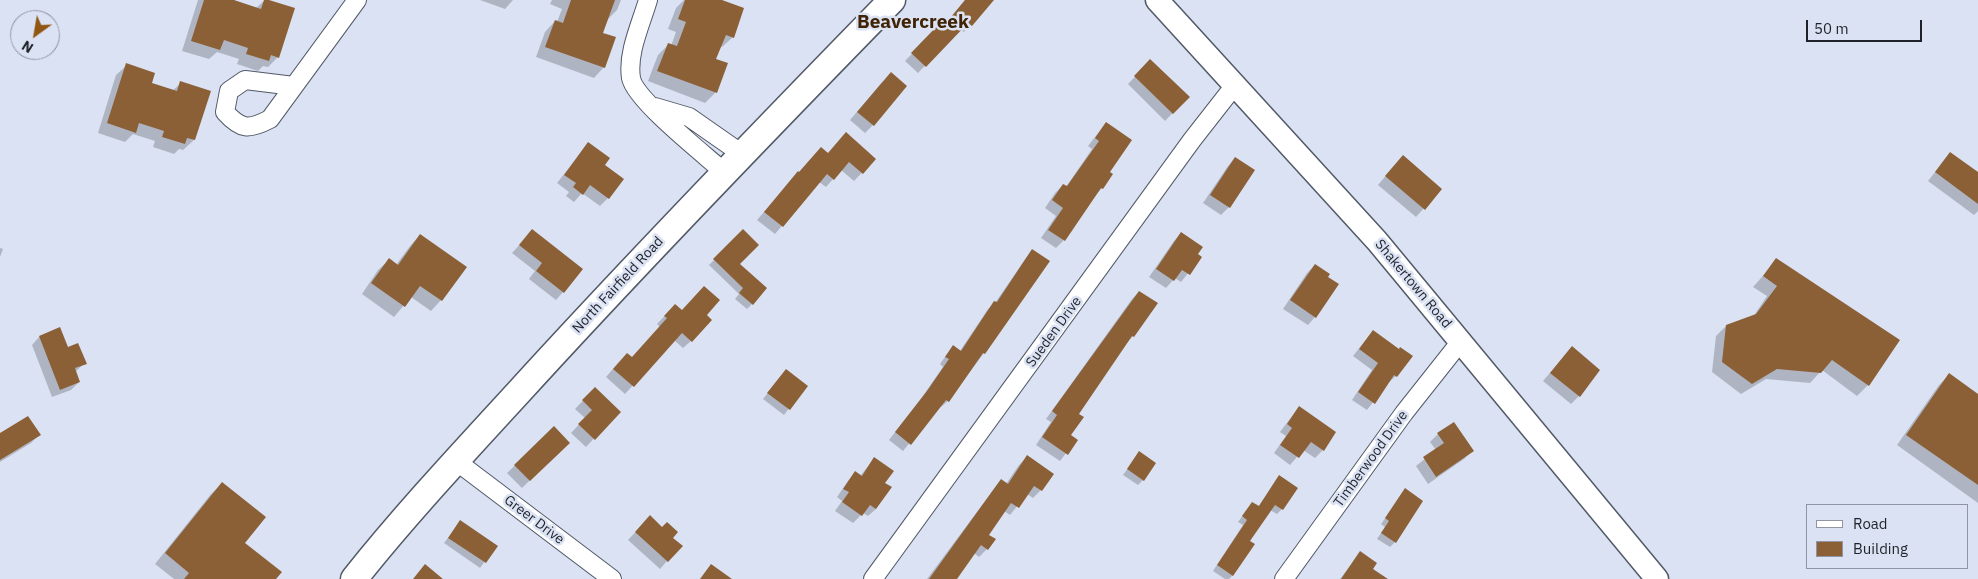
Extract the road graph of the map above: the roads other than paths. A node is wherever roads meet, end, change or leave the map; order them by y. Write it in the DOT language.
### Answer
graph roads {
  1 [pos="357,0"];
  2 [pos="648,0"];
  3 [pos="892,0"];
  4 [pos="1157,0"];
  5 [pos="1235,85"];
  6 [pos="294,86"];
  7 [pos="652,106"];
  8 [pos="733,163"];
  9 [pos="1461,341"];
  10 [pos="456,461"];
  11 [pos="354,579"];
  12 [pos="612,579"];
  13 [pos="873,579"];
  14 [pos="1284,579"];
  15 [pos="1657,579"];
  1 -- 6 [label="street"];
  2 -- 7 [label="street"];
  3 -- 8 [label="main road, North Fairfield Road"];
  4 -- 5 [label="street, Shakertown Road"];
  5 -- 9 [label="street, Shakertown Road"];
  5 -- 13 [label="street, Sueden Drive"];
  7 -- 8 [label="street"];
  7 -- 8 [label="street"];
  8 -- 10 [label="main road, North Fairfield Road"];
  9 -- 14 [label="street, Timberwood Drive"];
  9 -- 15 [label="street, Shakertown Road"];
  10 -- 11 [label="main road, North Fairfield Road"];
  10 -- 12 [label="street, Greer Drive"];
}
